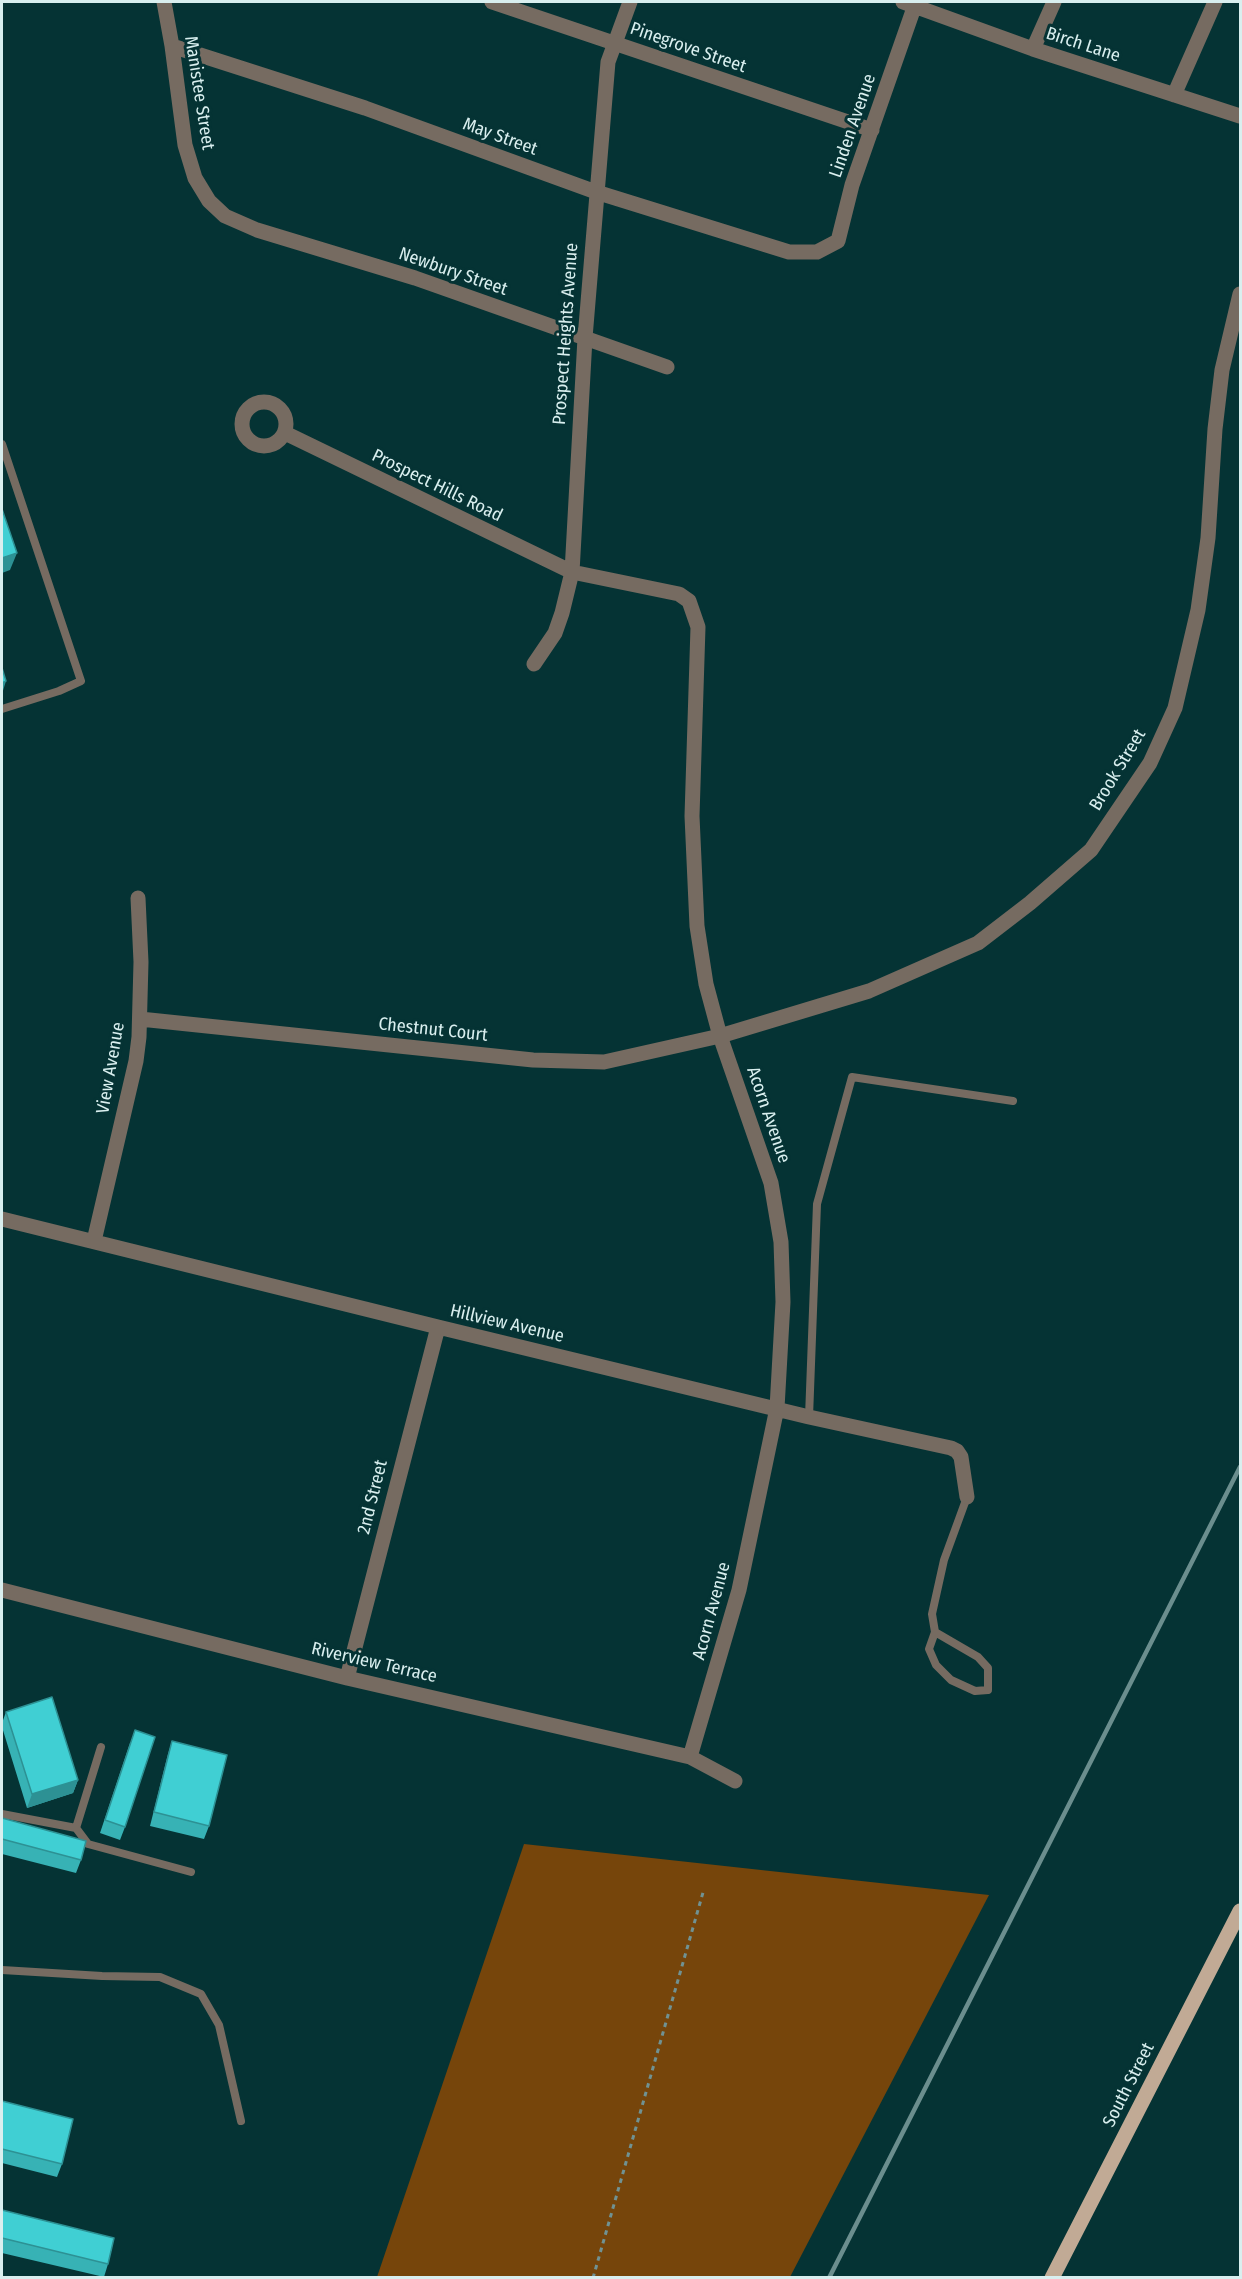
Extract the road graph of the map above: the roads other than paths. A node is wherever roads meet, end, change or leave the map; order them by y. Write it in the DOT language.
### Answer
graph roads {
  1 [pos="164,2"];
  2 [pos="492,2"];
  3 [pos="630,2"];
  4 [pos="1054,2"];
  5 [pos="1215,2"];
  6 [pos="911,3"];
  7 [pos="614,44"];
  8 [pos="172,46"];
  9 [pos="1033,49"];
  10 [pos="1174,95"];
  11 [pos="1240,116"];
  12 [pos="872,130"];
  13 [pos="596,192"];
  14 [pos="225,216"];
  15 [pos="817,252"];
  16 [pos="1240,294"];
  17 [pos="585,338"];
  18 [pos="667,368"];
  19 [pos="285,433"];
  20 [pos="2,444"];
  21 [pos="572,572"];
  22 [pos="534,664"];
  23 [pos="2,709"];
  24 [pos="138,898"];
  25 [pos="140,1019"];
  26 [pos="720,1036"];
  27 [pos="1013,1101"];
  28 [pos="2,1219"];
  29 [pos="94,1241"];
  30 [pos="438,1327"];
  31 [pos="777,1408"];
  32 [pos="809,1417"];
  33 [pos="967,1497"];
  34 [pos="2,1590"];
  35 [pos="935,1632"];
  36 [pos="347,1678"];
  37 [pos="101,1747"];
  38 [pos="690,1757"];
  39 [pos="735,1781"];
  40 [pos="2,1814"];
  41 [pos="76,1828"];
  42 [pos="191,1872"];
  43 [pos="1240,1911"];
  44 [pos="2,1970"];
  45 [pos="241,2121"];
  46 [pos="1052,2277"];
  1 -- 8 [label="street, Manistee Street"];
  2 -- 7 [label="street, Pinegrove Street"];
  3 -- 7 [label="street, Prospect Heights Avenue"];
  4 -- 9 [label="street"];
  5 -- 10 [label="street"];
  6 -- 9 [label="street, Birch Lane"];
  6 -- 12 [label="street, Linden Avenue"];
  7 -- 12 [label="street, Pinegrove Street"];
  7 -- 13 [label="street, Prospect Heights Avenue"];
  8 -- 13 [label="street, May Street"];
  8 -- 14 [label="street, Manistee Street"];
  9 -- 10 [label="street, Birch Lane"];
  10 -- 11 [label="street, Birch Lane"];
  12 -- 15 [label="street, Linden Avenue"];
  13 -- 15 [label="street, May Street"];
  13 -- 17 [label="street, Prospect Heights Avenue"];
  14 -- 17 [label="street, Newbury Street"];
  16 -- 26 [label="street, Brook Street"];
  17 -- 18 [label="street, Newbury Street"];
  17 -- 21 [label="street, Prospect Heights Avenue"];
  19 -- 21 [label="street, Prospect Hills Road"];
  20 -- 23 [label="lane"];
  21 -- 22 [label="street, Prospect Heights Avenue"];
  21 -- 26 [label="street, Acorn Avenue"];
  24 -- 25 [label="street, View Avenue"];
  25 -- 26 [label="street, Chestnut Court"];
  25 -- 29 [label="street, View Avenue"];
  26 -- 31 [label="street, Acorn Avenue"];
  27 -- 32 [label="lane"];
  28 -- 29 [label="street, Hillview Avenue"];
  29 -- 30 [label="street, Hillview Avenue"];
  30 -- 31 [label="street, Hillview Avenue"];
  30 -- 36 [label="street, 2nd Street"];
  31 -- 32 [label="street, Hillview Avenue"];
  31 -- 38 [label="street, Acorn Avenue"];
  32 -- 33 [label="street, Hillview Avenue"];
  33 -- 35 [label="lane"];
  34 -- 36 [label="street, Riverview Terrace"];
  35 -- 35 [label="lane"];
  36 -- 38 [label="street, Riverview Terrace"];
  37 -- 41 [label="lane"];
  38 -- 39 [label="street, Riverview Terrace"];
  40 -- 41 [label="lane"];
  41 -- 42 [label="lane"];
  43 -- 46 [label="main road, South Street"];
  44 -- 45 [label="lane"];
}
